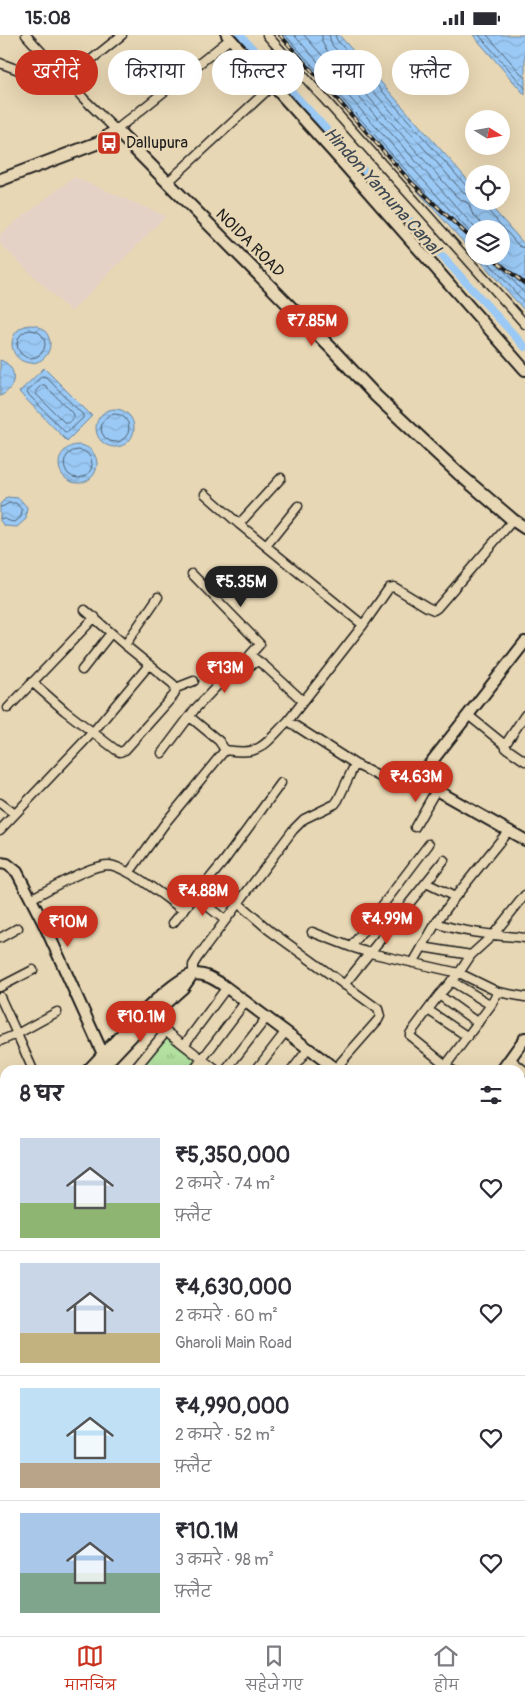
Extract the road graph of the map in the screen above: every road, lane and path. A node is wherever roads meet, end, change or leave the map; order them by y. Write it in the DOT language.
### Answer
graph roads {
  1 [pos="26,35"];
  2 [pos="122,35"];
  3 [pos="267,35"];
  4 [pos="228,37"];
  5 [pos="39,50"];
  6 [pos="240,50"];
  7 [pos="98,54"];
  8 [pos="0,63"];
  9 [pos="15,69"];
  10 [pos="79,95"];
  11 [pos="262,95"];
  12 [pos="280,95"];
  13 [pos="111,133"];
  14 [pos="0,173"];
  15 [pos="0,180"];
  16 [pos="168,182"];
  17 [pos="525,324"];
  18 [pos="525,369"];
  19 [pos="280,478"];
  20 [pos="205,493"];
  21 [pos="298,506"];
  22 [pos="513,520"];
  23 [pos="239,525"];
  24 [pos="525,528"];
  25 [pos="266,546"];
  26 [pos="192,574"];
  27 [pos="158,597"];
  28 [pos="85,610"];
  29 [pos="95,617"];
  30 [pos="363,625"];
  31 [pos="111,633"];
  32 [pos="525,642"];
  33 [pos="125,645"];
  34 [pos="258,661"];
  35 [pos="149,665"];
  36 [pos="82,670"];
  37 [pos="194,681"];
  38 [pos="32,682"];
  39 [pos="176,688"];
  40 [pos="303,701"];
  41 [pos="8,708"];
  42 [pos="468,715"];
  43 [pos="525,715"];
  44 [pos="190,717"];
  45 [pos="288,721"];
  46 [pos="93,732"];
  47 [pos="505,745"];
  48 [pos="225,751"];
  49 [pos="162,753"];
  50 [pos="525,761"];
  51 [pos="355,764"];
  52 [pos="422,777"];
  53 [pos="281,783"];
  54 [pos="436,790"];
  55 [pos="0,803"];
  56 [pos="15,814"];
  57 [pos="415,827"];
  58 [pos="0,830"];
  59 [pos="509,830"];
  60 [pos="525,840"];
  61 [pos="429,843"];
  62 [pos="444,860"];
  63 [pos="0,863"];
  64 [pos="129,873"];
  65 [pos="426,883"];
  66 [pos="525,895"];
  67 [pos="196,897"];
  68 [pos="454,897"];
  69 [pos="30,899"];
  70 [pos="238,903"];
  71 [pos="184,911"];
  72 [pos="225,920"];
  73 [pos="173,923"];
  74 [pos="436,923"];
  75 [pos="18,928"];
  76 [pos="312,932"];
  77 [pos="493,935"];
  78 [pos="0,938"];
  79 [pos="525,938"];
  80 [pos="350,947"];
  81 [pos="422,947"];
  82 [pos="370,953"];
  83 [pos="471,955"];
  84 [pos="413,963"];
  85 [pos="33,970"];
  86 [pos="459,973"];
  87 [pos="193,974"];
  88 [pos="451,981"];
  89 [pos="344,985"];
  90 [pos="0,987"];
  91 [pos="227,987"];
  92 [pos="498,991"];
  93 [pos="438,995"];
  94 [pos="0,997"];
  95 [pos="525,997"];
  96 [pos="246,1001"];
  97 [pos="491,1005"];
  98 [pos="428,1010"];
  99 [pos="57,1012"];
  100 [pos="146,1015"];
  101 [pos="266,1017"];
  102 [pos="478,1023"];
  103 [pos="166,1031"];
  104 [pos="286,1031"];
  105 [pos="17,1033"];
  106 [pos="468,1037"];
  107 [pos="525,1038"];
  108 [pos="0,1041"];
  109 [pos="184,1045"];
  110 [pos="309,1048"];
  111 [pos="202,1059"];
  112 [pos="510,1059"];
  113 [pos="104,1062"];
  114 [pos="31,1065"];
  115 [pos="138,1065"];
  116 [pos="198,1065"];
  117 [pos="210,1065"];
  118 [pos="230,1065"];
  119 [pos="260,1065"];
  120 [pos="296,1065"];
  121 [pos="330,1065"];
  122 [pos="340,1065"];
  123 [pos="445,1065"];
  124 [pos="451,1065"];
  125 [pos="506,1065"];
  126 [pos="518,1065"];
  1 -- 5 [label="street"];
  2 -- 7 [label="street"];
  3 -- 17 [label="street"];
  4 -- 6 [label="street"];
  4 -- 13 [label="street"];
  8 -- 9 [label="street"];
  10 -- 13 [label="street"];
  11 -- 16 [label="street"];
  12 -- 18 [label="street"];
  13 -- 14 [label="main road"];
  13 -- 15 [label="main road"];
  13 -- 16 [label="main road, NOIDA ROAD"];
  16 -- 22 [label="main road, NOIDA ROAD"];
  19 -- 23 [label="street"];
  20 -- 23 [label="street"];
  21 -- 25 [label="street"];
  22 -- 24 [label="main road, NOIDA ROAD"];
  22 -- 30 [label="street"];
  23 -- 25 [label="street"];
  25 -- 30 [label="street"];
  26 -- 34 [label="street"];
  27 -- 33 [label="street"];
  28 -- 29 [label="street"];
  29 -- 31 [label="street"];
  29 -- 38 [label="street"];
  30 -- 40 [label="street"];
  31 -- 33 [label="street"];
  31 -- 36 [label="street"];
  32 -- 42 [label="street"];
  33 -- 35 [label="street"];
  34 -- 40 [label="street"];
  34 -- 44 [label="street"];
  35 -- 39 [label="street"];
  35 -- 46 [label="street"];
  37 -- 39 [label="street"];
  38 -- 41 [label="street"];
  38 -- 46 [label="street"];
  39 -- 46 [label="street"];
  40 -- 45 [label="street"];
  42 -- 47 [label="street"];
  42 -- 52 [label="street"];
  43 -- 47 [label="street"];
  44 -- 48 [label="street"];
  44 -- 49 [label="street"];
  45 -- 48 [label="street"];
  45 -- 51 [label="street"];
  46 -- 56 [label="street"];
  47 -- 50 [label="street"];
  48 -- 64 [label="street"];
  51 -- 52 [label="street"];
  51 -- 70 [label="street"];
  52 -- 54 [label="street"];
  53 -- 67 [label="street"];
  54 -- 57 [label="street"];
  54 -- 59 [label="street"];
  55 -- 56 [label="street"];
  56 -- 58 [label="street"];
  59 -- 60 [label="street"];
  59 -- 68 [label="street"];
  61 -- 80 [label="street"];
  62 -- 65 [label="street"];
  63 -- 69 [label="street"];
  64 -- 69 [label="street"];
  64 -- 71 [label="street"];
  65 -- 68 [label="street"];
  65 -- 82 [label="street"];
  66 -- 77 [label="street"];
  67 -- 71 [label="street"];
  67 -- 72 [label="street"];
  68 -- 74 [label="street"];
  69 -- 113 [label="street"];
  70 -- 72 [label="street"];
  70 -- 89 [label="street"];
  71 -- 73 [label="street"];
  72 -- 87 [label="street"];
  74 -- 77 [label="street"];
  74 -- 81 [label="street"];
  75 -- 78 [label="street"];
  76 -- 80 [label="street"];
  77 -- 79 [label="street"];
  77 -- 83 [label="street"];
  80 -- 82 [label="street"];
  81 -- 83 [label="street"];
  81 -- 84 [label="street"];
  82 -- 84 [label="street"];
  82 -- 89 [label="street"];
  83 -- 86 [label="street"];
  84 -- 86 [label="street"];
  85 -- 90 [label="street"];
  86 -- 88 [label="street"];
  86 -- 92 [label="street"];
  87 -- 91 [label="street"];
  87 -- 100 [label="street"];
  88 -- 93 [label="street"];
  88 -- 97 [label="street"];
  89 -- 122 [label="street"];
  91 -- 96 [label="street"];
  91 -- 109 [label="street"];
  92 -- 95 [label="street"];
  92 -- 97 [label="street"];
  93 -- 98 [label="street"];
  93 -- 102 [label="street"];
  94 -- 105 [label="street"];
  96 -- 101 [label="street"];
  96 -- 111 [label="street"];
  97 -- 102 [label="street"];
  98 -- 106 [label="street"];
  98 -- 123 [label="street"];
  99 -- 105 [label="street"];
  100 -- 103 [label="street"];
  100 -- 113 [label="street"];
  101 -- 104 [label="street"];
  101 -- 118 [label="street"];
  102 -- 106 [label="street"];
  103 -- 109 [label="street"];
  103 -- 115 [label="street"];
  104 -- 110 [label="street"];
  104 -- 119 [label="street"];
  105 -- 108 [label="street"];
  105 -- 114 [label="street"];
  106 -- 124 [label="street"];
  107 -- 112 [label="street"];
  109 -- 111 [label="street"];
  110 -- 120 [label="street"];
  110 -- 121 [label="street"];
  111 -- 116 [label="street"];
  111 -- 117 [label="street"];
  112 -- 125 [label="street"];
  112 -- 126 [label="street"];
}
